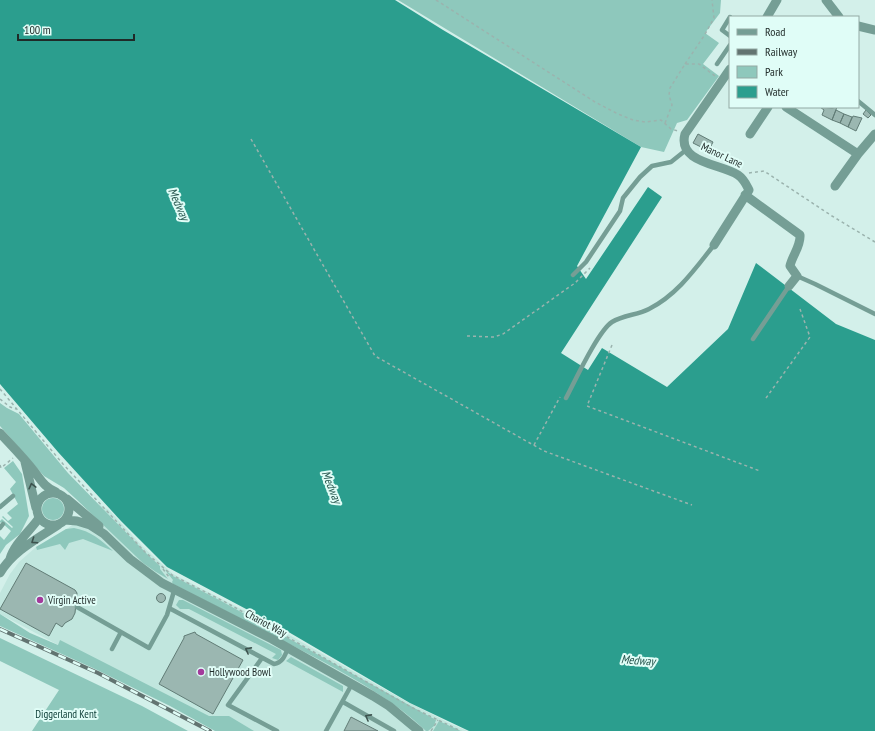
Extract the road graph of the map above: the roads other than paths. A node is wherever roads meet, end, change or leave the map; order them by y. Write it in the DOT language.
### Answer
graph roads {
  1 [pos="777,0"];
  2 [pos="826,0"];
  3 [pos="768,16"];
  4 [pos="838,16"];
  5 [pos="729,19"];
  6 [pos="859,26"];
  7 [pos="871,29"];
  8 [pos="729,35"];
  9 [pos="729,47"];
  10 [pos="717,64"];
  11 [pos="729,71"];
  12 [pos="859,102"];
  13 [pos="767,108"];
  14 [pos="788,108"];
  15 [pos="875,115"];
  16 [pos="750,134"];
  17 [pos="875,134"];
  18 [pos="686,150"];
  19 [pos="858,154"];
  20 [pos="835,186"];
  21 [pos="745,195"];
  22 [pos="714,245"];
  23 [pos="573,275"];
  24 [pos="797,276"];
  25 [pos="789,286"];
  26 [pos="875,314"];
  27 [pos="753,339"];
  28 [pos="566,398"];
  29 [pos="0,433"];
  30 [pos="25,461"];
  31 [pos="13,496"];
  32 [pos="62,496"];
  33 [pos="0,507"];
  34 [pos="38,514"];
  35 [pos="63,522"];
  36 [pos="104,534"];
  37 [pos="10,559"];
  38 [pos="0,573"];
  39 [pos="174,591"];
  40 [pos="77,607"];
  41 [pos="169,608"];
  42 [pos="121,632"];
  43 [pos="288,648"];
  44 [pos="112,649"];
  45 [pos="262,658"];
  46 [pos="352,684"];
  47 [pos="343,702"];
  48 [pos="278,731"];
  49 [pos="326,731"];
  50 [pos="394,731"];
  51 [pos="419,731"];
  1 -- 3 [label="street"];
  2 -- 4 [label="street"];
  5 -- 8 [label="lane"];
  6 -- 7 [label="street"];
  9 -- 10 [label="lane"];
  11 -- 18 [label="street, Manor Lane"];
  12 -- 15 [label="lane"];
  13 -- 16 [label="street"];
  14 -- 19 [label="street"];
  17 -- 19 [label="street"];
  18 -- 21 [label="street, Manor Lane"];
  18 -- 23 [label="lane"];
  19 -- 20 [label="street"];
  21 -- 22 [label="street"];
  21 -- 24 [label="street"];
  22 -- 28 [label="lane"];
  24 -- 25 [label="street"];
  24 -- 26 [label="lane"];
  25 -- 27 [label="lane"];
  29 -- 30 [label="street"];
  30 -- 32 [label="street"];
  34 -- 30 [label="street, one-way"];
  31 -- 33 [label="lane"];
  32 -- 34 [label="street"];
  32 -- 35 [label="street"];
  32 -- 36 [label="street"];
  34 -- 35 [label="street"];
  34 -- 37 [label="street"];
  35 -- 36 [label="street"];
  35 -- 37 [label="street, one-way"];
  36 -- 39 [label="street, Chariot Way"];
  37 -- 38 [label="street"];
  39 -- 41 [label="lane"];
  39 -- 43 [label="street, Chariot Way"];
  40 -- 42 [label="lane"];
  41 -- 42 [label="lane"];
  45 -- 41 [label="lane, one-way"];
  42 -- 44 [label="lane"];
  43 -- 45 [label="lane"];
  43 -- 46 [label="street, Chariot Way"];
  45 -- 48 [label="lane"];
  46 -- 47 [label="lane"];
  46 -- 51 [label="street, Chariot Way"];
  47 -- 49 [label="lane"];
  50 -- 47 [label="lane, one-way"];
}
